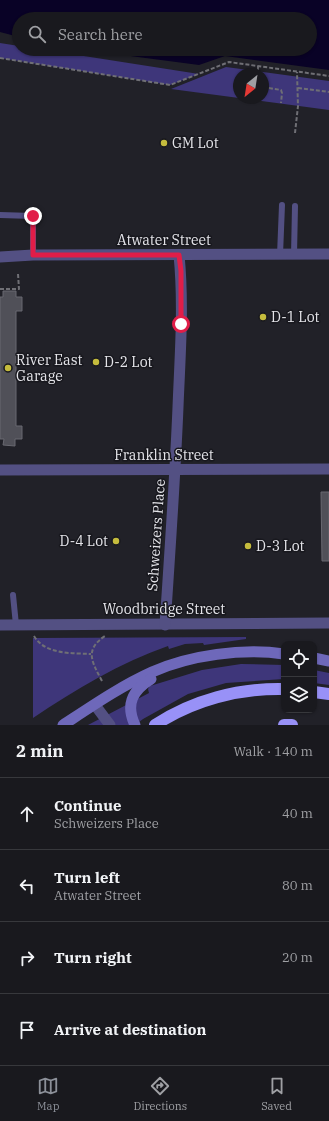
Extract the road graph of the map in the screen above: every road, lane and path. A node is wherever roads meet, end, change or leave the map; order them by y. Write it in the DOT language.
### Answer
graph roads {
  1 [pos="0,58"];
  2 [pos="258,66"];
  3 [pos="297,72"];
  4 [pos="329,76"];
  5 [pos="269,88"];
  6 [pos="298,88"];
  7 [pos="329,92"];
  8 [pos="281,103"];
  9 [pos="295,132"];
  10 [pos="282,205"];
  11 [pos="295,206"];
  12 [pos="0,215"];
  13 [pos="294,254"];
  14 [pos="329,254"];
  15 [pos="33,255"];
  16 [pos="179,255"];
  17 [pos="280,255"];
  18 [pos="0,257"];
  19 [pos="18,274"];
  20 [pos="0,289"];
  21 [pos="329,469"];
  22 [pos="0,470"];
  23 [pos="175,470"];
  24 [pos="13,595"];
  25 [pos="329,623"];
  26 [pos="0,625"];
  27 [pos="16,625"];
  28 [pos="165,625"];
  29 [pos="34,633"];
  30 [pos="107,634"];
  31 [pos="91,654"];
  32 [pos="281,654"];
  33 [pos="317,659"];
  34 [pos="329,661"];
  35 [pos="180,663"];
  36 [pos="102,681"];
  37 [pos="281,689"];
  38 [pos="317,692"];
  39 [pos="329,694"];
  40 [pos="95,704"];
  41 [pos="135,723"];
  42 [pos="63,725"];
  43 [pos="110,725"];
  44 [pos="155,725"];
  45 [pos="284,725"];
  46 [pos="292,725"];
  1 -- 2 [label="path"];
  2 -- 3 [label="path"];
  3 -- 4 [label="path"];
  3 -- 6 [label="path"];
  5 -- 8 [label="path"];
  6 -- 7 [label="path"];
  6 -- 9 [label="path"];
  10 -- 17 [label="lane"];
  11 -- 13 [label="lane"];
  12 -- 15 [label="lane"];
  13 -- 14 [label="street, Atwater Street"];
  13 -- 17 [label="street, Atwater Street"];
  15 -- 16 [label="street, Atwater Street"];
  15 -- 18 [label="street, Atwater Street"];
  16 -- 17 [label="street, Atwater Street"];
  16 -- 23 [label="street, Schweizers Place"];
  19 -- 20 [label="path"];
  21 -- 23 [label="street, Franklin Street"];
  22 -- 23 [label="street, Franklin Street"];
  23 -- 28 [label="street, Schweizers Place"];
  24 -- 27 [label="lane"];
  25 -- 28 [label="street, Woodbridge Street"];
  26 -- 27 [label="street, Woodbridge Street"];
  27 -- 28 [label="street, Woodbridge Street"];
  29 -- 31 [label="path"];
  30 -- 31 [label="path"];
  31 -- 36 [label="path"];
  32 -- 35 [label="main road"];
  33 -- 34 [label="main road"];
  35 -- 40 [label="main road"];
  35 -- 41 [label="main road"];
  37 -- 44 [label="highway"];
  38 -- 39 [label="highway"];
  40 -- 42 [label="main road"];
  40 -- 43 [label="street"];
  45 -- 46 [label="highway"];
}
